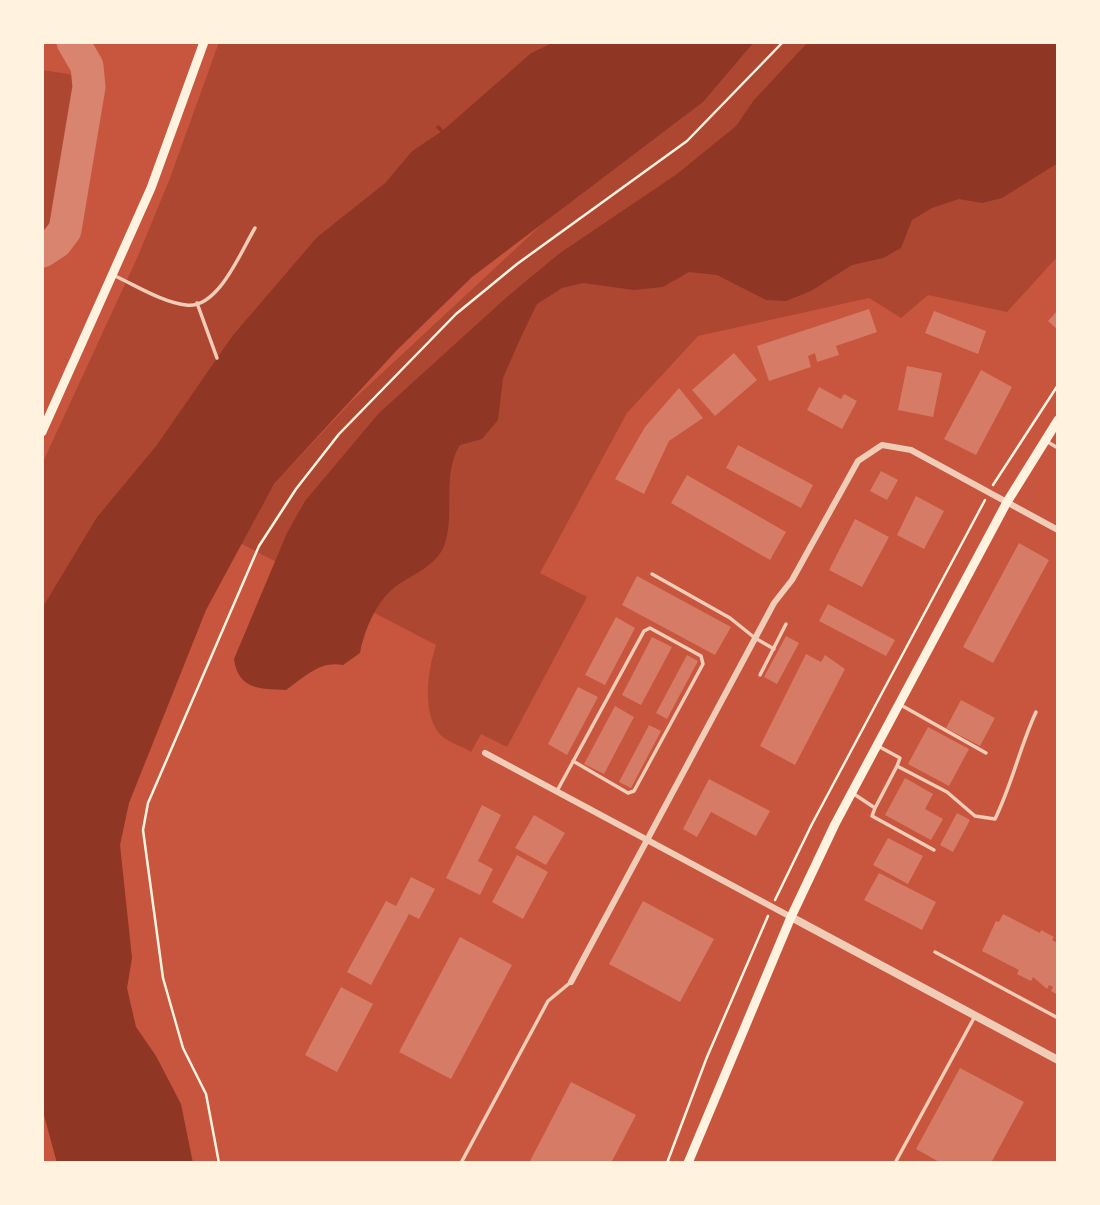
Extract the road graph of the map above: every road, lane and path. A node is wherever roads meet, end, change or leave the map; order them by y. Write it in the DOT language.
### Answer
graph roads {
  1 [pos="204,42"];
  2 [pos="783,42"];
  3 [pos="254,228"];
  4 [pos="113,275"];
  5 [pos="197,303"];
  6 [pos="217,358"];
  7 [pos="1058,385"];
  8 [pos="1058,420"];
  9 [pos="42,432"];
  10 [pos="1044,440"];
  11 [pos="1058,447"];
  12 [pos="989,492"];
  13 [pos="1007,502"];
  14 [pos="1058,530"];
  15 [pos="652,574"];
  16 [pos="786,624"];
  17 [pos="755,638"];
  18 [pos="774,649"];
  19 [pos="760,675"];
  20 [pos="899,704"];
  21 [pos="1036,712"];
  22 [pos="877,745"];
  23 [pos="485,752"];
  24 [pos="986,753"];
  25 [pos="573,761"];
  26 [pos="897,766"];
  27 [pos="557,791"];
  28 [pos="852,792"];
  29 [pos="875,808"];
  30 [pos="646,839"];
  31 [pos="934,850"];
  32 [pos="772,907"];
  33 [pos="791,917"];
  34 [pos="935,952"];
  35 [pos="571,982"];
  36 [pos="975,1016"];
  37 [pos="1058,1018"];
  38 [pos="1058,1060"];
  39 [pos="219,1163"];
  40 [pos="461,1163"];
  41 [pos="667,1163"];
  42 [pos="688,1163"];
  43 [pos="895,1163"];
  1 -- 4 [label="main road"];
  2 -- 39 [label="path"];
  3 -- 5 [label="lane"];
  4 -- 5 [label="lane"];
  4 -- 9 [label="main road"];
  5 -- 6 [label="lane"];
  7 -- 12 [label="path"];
  8 -- 10 [label="main road"];
  10 -- 11 [label="lane"];
  10 -- 13 [label="main road"];
  12 -- 13 [label="street"];
  12 -- 17 [label="street"];
  12 -- 32 [label="path"];
  13 -- 14 [label="street"];
  13 -- 20 [label="main road"];
  15 -- 17 [label="lane"];
  16 -- 18 [label="lane"];
  17 -- 18 [label="lane"];
  17 -- 30 [label="street"];
  18 -- 19 [label="lane"];
  20 -- 22 [label="main road"];
  20 -- 24 [label="lane"];
  21 -- 26 [label="lane"];
  22 -- 26 [label="lane"];
  22 -- 28 [label="main road"];
  23 -- 27 [label="street"];
  25 -- 25 [label="lane"];
  25 -- 27 [label="lane"];
  26 -- 29 [label="lane"];
  27 -- 30 [label="street"];
  28 -- 29 [label="lane"];
  28 -- 33 [label="main road"];
  29 -- 31 [label="lane"];
  30 -- 32 [label="street"];
  30 -- 35 [label="street"];
  32 -- 33 [label="street"];
  32 -- 41 [label="path"];
  33 -- 36 [label="street"];
  33 -- 42 [label="main road"];
  34 -- 37 [label="lane"];
  35 -- 40 [label="lane"];
  36 -- 38 [label="street"];
  36 -- 43 [label="lane"];
}
